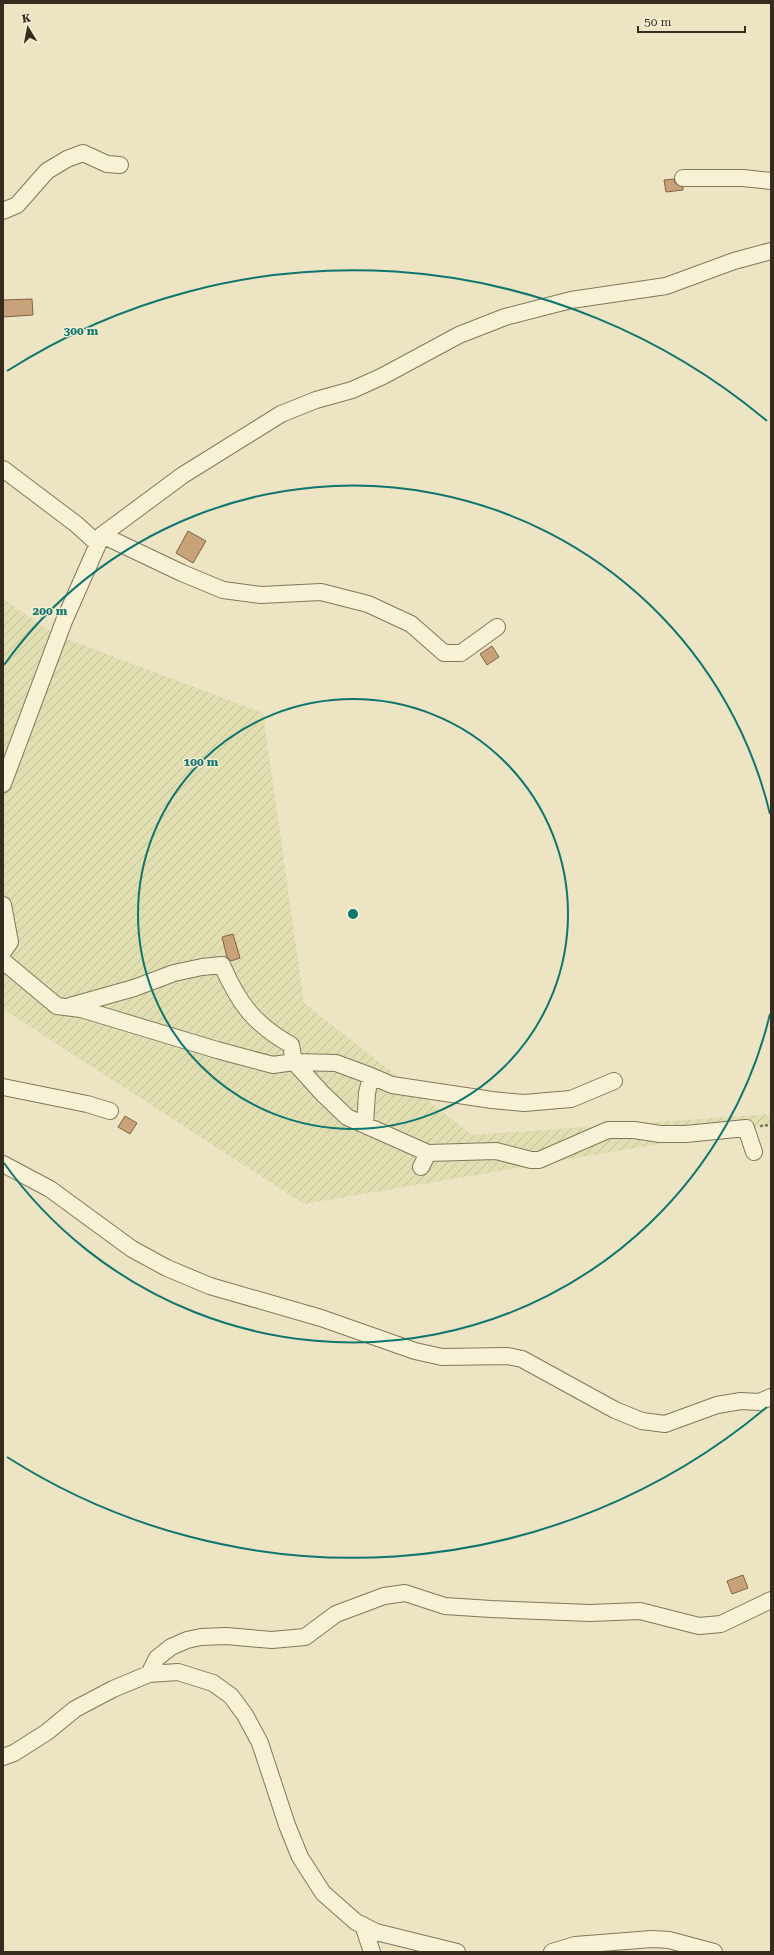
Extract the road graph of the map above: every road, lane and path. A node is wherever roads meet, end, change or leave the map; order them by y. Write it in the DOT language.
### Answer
graph roads {
  1 [pos="120,165"];
  2 [pos="683,178"];
  3 [pos="771,181"];
  4 [pos="3,211"];
  5 [pos="771,251"];
  6 [pos="3,469"];
  7 [pos="100,539"];
  8 [pos="497,627"];
  9 [pos="3,784"];
  10 [pos="3,906"];
  11 [pos="3,952"];
  12 [pos="3,961"];
  13 [pos="66,1007"];
  14 [pos="294,1062"];
  15 [pos="371,1076"];
  16 [pos="614,1081"];
  17 [pos="3,1087"];
  18 [pos="110,1111"];
  19 [pos="365,1124"];
  20 [pos="754,1152"];
  21 [pos="3,1164"];
  22 [pos="771,1396"];
  23 [pos="771,1600"];
  24 [pos="149,1674"];
  25 [pos="3,1757"];
  26 [pos="363,1925"];
  27 [pos="372,1952"];
  28 [pos="457,1952"];
  29 [pos="552,1952"];
  30 [pos="714,1952"];
  1 -- 4 [label="street"];
  2 -- 3 [label="street"];
  5 -- 7 [label="street"];
  6 -- 7 [label="street"];
  7 -- 8 [label="street"];
  7 -- 9 [label="street"];
  10 -- 11 [label="street"];
  12 -- 13 [label="street"];
  13 -- 14 [label="street"];
  13 -- 14 [label="street"];
  14 -- 15 [label="street"];
  14 -- 19 [label="street"];
  15 -- 16 [label="street"];
  15 -- 19 [label="street"];
  17 -- 18 [label="street"];
  19 -- 20 [label="street"];
  21 -- 22 [label="street"];
  23 -- 24 [label="street"];
  24 -- 25 [label="street"];
  24 -- 26 [label="street"];
  26 -- 27 [label="street"];
  26 -- 28 [label="street"];
  29 -- 30 [label="street"];
}
